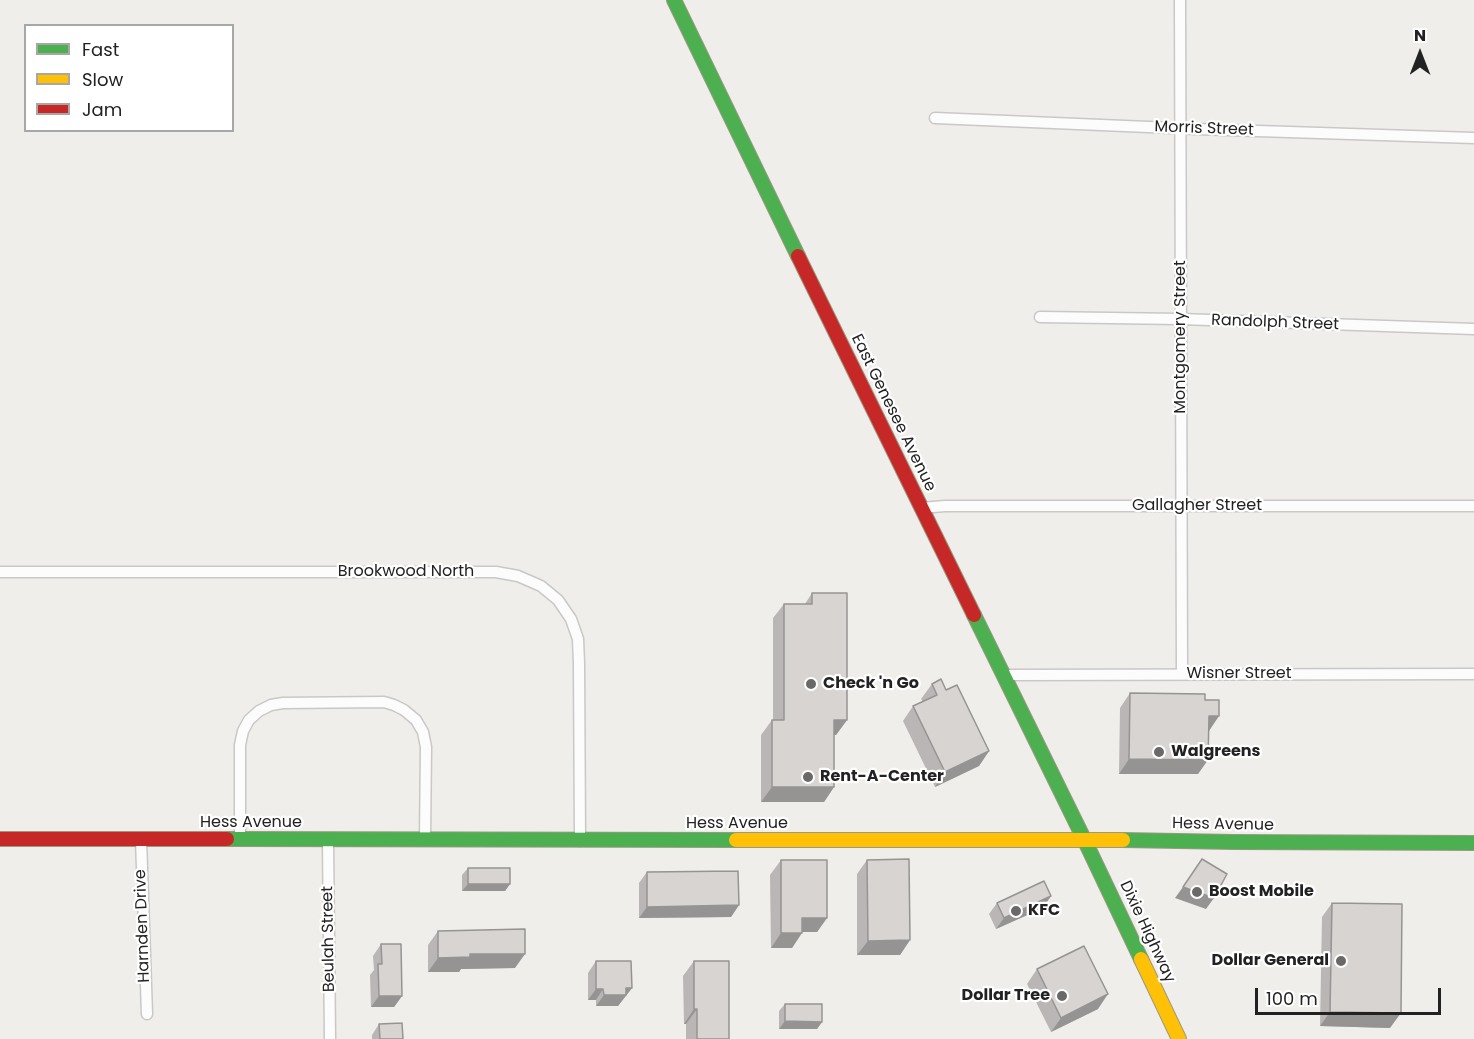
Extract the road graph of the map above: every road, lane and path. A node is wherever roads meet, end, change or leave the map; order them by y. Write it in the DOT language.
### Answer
graph roads {
  1 [pos="674,0"];
  2 [pos="1180,0"];
  3 [pos="934,118"];
  4 [pos="1180,129"];
  5 [pos="1474,138"];
  6 [pos="1040,317"];
  7 [pos="1180,319"];
  8 [pos="1474,329"];
  9 [pos="1182,506"];
  10 [pos="1474,506"];
  11 [pos="921,508"];
  12 [pos="0,572"];
  13 [pos="1182,674"];
  14 [pos="1474,674"];
  15 [pos="1004,675"];
  16 [pos="0,838"];
  17 [pos="141,839"];
  18 [pos="240,839"];
  19 [pos="425,839"];
  20 [pos="1084,839"];
  21 [pos="328,840"];
  22 [pos="580,841"];
  23 [pos="1474,843"];
  24 [pos="147,1014"];
  25 [pos="330,1039"];
  26 [pos="1179,1039"];
  1 -- 11 [label="street, East Genesee Avenue"];
  2 -- 4 [label="street, Montgomery Street"];
  3 -- 4 [label="street, Morris Street"];
  4 -- 5 [label="street, Morris Street"];
  4 -- 7 [label="street, Montgomery Street"];
  6 -- 7 [label="street, Randolph Street"];
  7 -- 8 [label="street, Randolph Street"];
  7 -- 9 [label="street, Montgomery Street"];
  9 -- 10 [label="street, Gallagher Street"];
  9 -- 11 [label="street, Gallagher Street"];
  9 -- 13 [label="street, Montgomery Street"];
  11 -- 15 [label="street, East Genesee Avenue"];
  12 -- 22 [label="street, Brookwood North"];
  13 -- 14 [label="street, Wisner Street"];
  13 -- 15 [label="street, Wisner Street"];
  15 -- 20 [label="street, East Genesee Avenue"];
  16 -- 17 [label="street, Hess Avenue"];
  17 -- 18 [label="street, Hess Avenue"];
  17 -- 24 [label="street, Harnden Drive"];
  18 -- 19 [label="street"];
  18 -- 21 [label="street, Hess Avenue"];
  19 -- 21 [label="street, Hess Avenue"];
  19 -- 22 [label="street, Hess Avenue"];
  20 -- 22 [label="street, Hess Avenue"];
  20 -- 23 [label="street, Hess Avenue"];
  20 -- 26 [label="street, Dixie Highway"];
  21 -- 25 [label="street, Beulah Street"];
}
